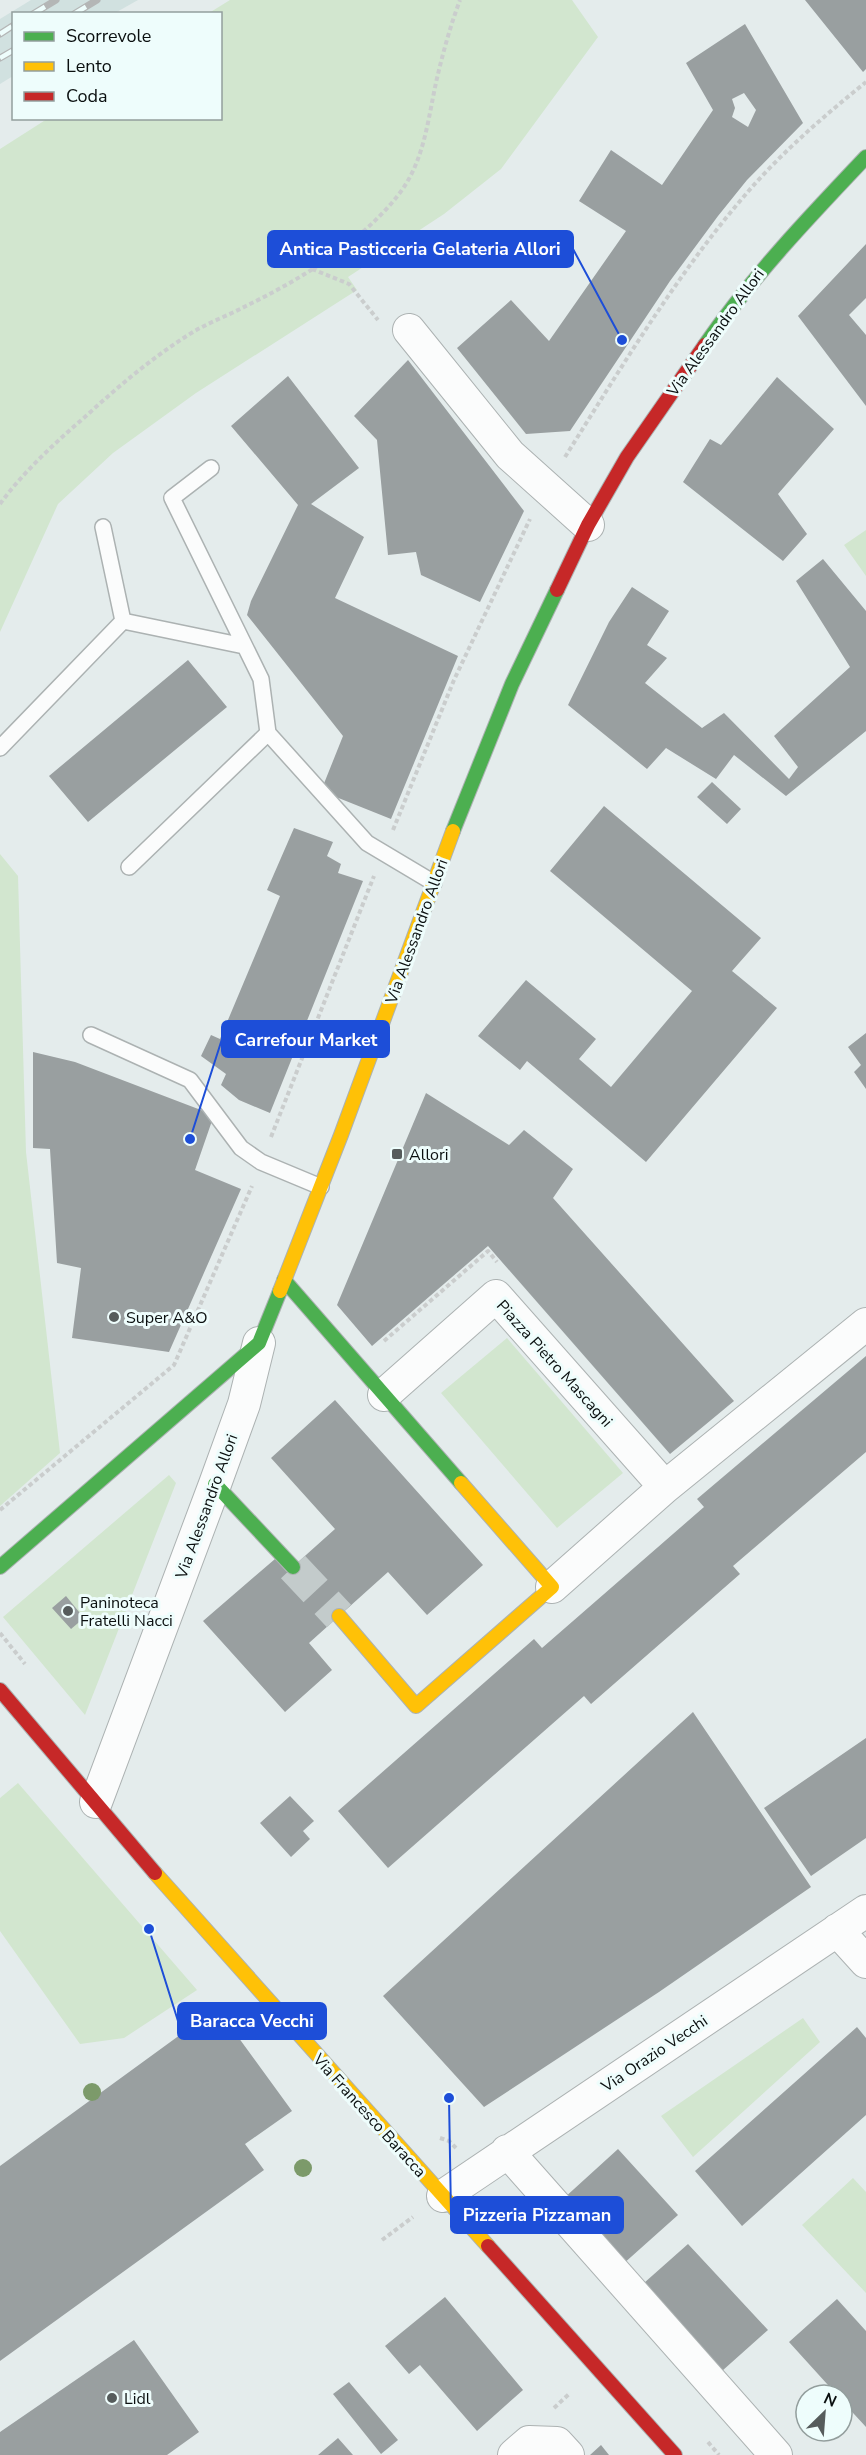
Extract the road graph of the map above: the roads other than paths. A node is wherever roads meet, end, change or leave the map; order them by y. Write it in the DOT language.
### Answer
graph roads {
  1 [pos="866,157"];
  2 [pos="409,330"];
  3 [pos="211,468"];
  4 [pos="588,525"];
  5 [pos="103,527"];
  6 [pos="123,621"];
  7 [pos="244,646"];
  8 [pos="268,733"];
  9 [pos="0,748"];
  10 [pos="129,867"];
  11 [pos="434,883"];
  12 [pos="91,1035"];
  13 [pos="321,1187"];
  14 [pos="284,1280"];
  15 [pos="866,1324"];
  16 [pos="259,1343"];
  17 [pos="384,1395"];
  18 [pos="215,1484"];
  19 [pos="665,1487"];
  20 [pos="0,1567"];
  21 [pos="293,1567"];
  22 [pos="552,1587"];
  23 [pos="339,1616"];
  24 [pos="0,1690"];
  25 [pos="96,1802"];
  26 [pos="866,1911"];
  27 [pos="837,1930"];
  28 [pos="866,1962"];
  29 [pos="507,2151"];
  30 [pos="443,2196"];
  31 [pos="514,2455"];
  32 [pos="568,2455"];
  33 [pos="675,2455"];
  34 [pos="776,2455"];
  1 -- 4 [label="street, Via Alessandro Allori"];
  2 -- 4 [label="street"];
  3 -- 7 [label="lane"];
  4 -- 11 [label="street, Via Alessandro Allori"];
  5 -- 6 [label="lane"];
  6 -- 7 [label="lane"];
  6 -- 9 [label="lane"];
  7 -- 8 [label="lane"];
  8 -- 10 [label="lane"];
  8 -- 11 [label="lane"];
  11 -- 13 [label="street, Via Alessandro Allori"];
  12 -- 13 [label="lane"];
  13 -- 14 [label="street, Via Alessandro Allori"];
  14 -- 16 [label="street, Via Alessandro Allori"];
  14 -- 17 [label="street"];
  15 -- 19 [label="street"];
  16 -- 18 [label="street, Via Alessandro Allori"];
  16 -- 20 [label="street, Via Alessandro Allori"];
  17 -- 19 [label="street, Piazza Pietro Mascagni"];
  17 -- 22 [label="street"];
  18 -- 21 [label="street"];
  18 -- 25 [label="street, Via Alessandro Allori"];
  19 -- 22 [label="street"];
  22 -- 23 [label="street"];
  24 -- 25 [label="street, Via Francesco Baracca"];
  25 -- 30 [label="street, Via Francesco Baracca"];
  26 -- 27 [label="street, Via Orazio Vecchi"];
  27 -- 28 [label="street"];
  27 -- 29 [label="street, Via Orazio Vecchi"];
  29 -- 30 [label="street, Via Orazio Vecchi"];
  29 -- 34 [label="street"];
  30 -- 33 [label="street, Via Francesco Baracca"];
  31 -- 32 [label="street"];
}
